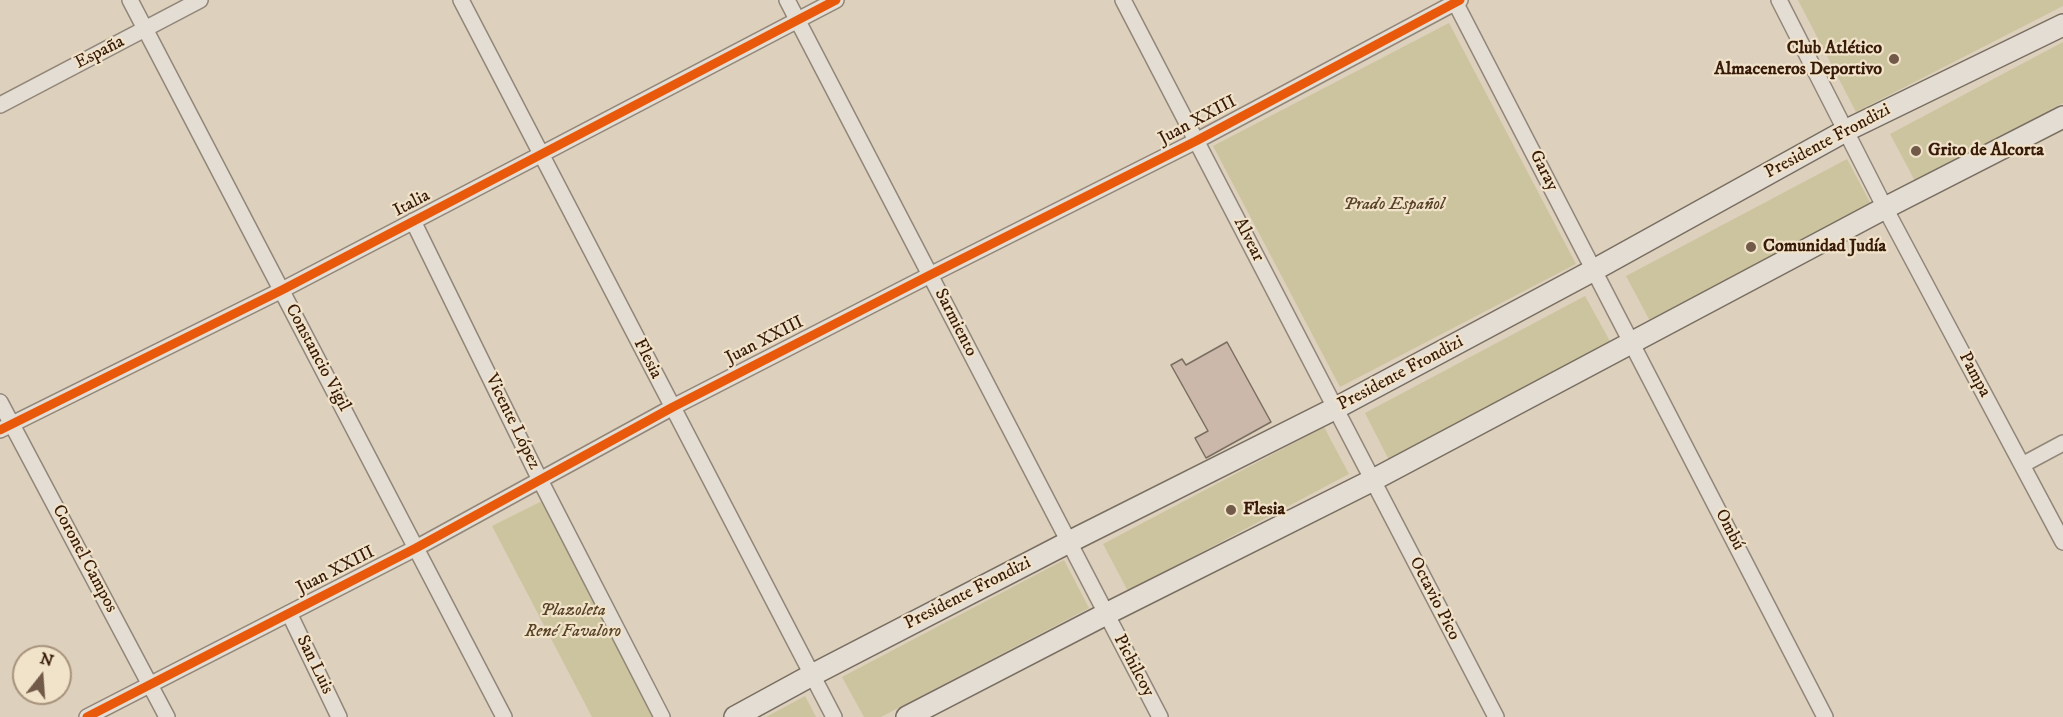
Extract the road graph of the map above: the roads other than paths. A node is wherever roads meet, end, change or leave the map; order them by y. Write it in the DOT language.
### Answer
graph roads {
  1 [pos="130,0"];
  2 [pos="200,0"];
  3 [pos="461,0"];
  4 [pos="787,0"];
  5 [pos="836,0"];
  6 [pos="1123,0"];
  7 [pos="1779,0"];
  8 [pos="1456,1"];
  9 [pos="797,20"];
  10 [pos="2063,25"];
  11 [pos="146,30"];
  12 [pos="0,105"];
  13 [pos="2063,117"];
  14 [pos="1847,130"];
  15 [pos="1197,141"];
  16 [pos="541,154"];
  17 [pos="1885,208"];
  18 [pos="413,221"];
  19 [pos="1594,270"];
  20 [pos="930,275"];
  21 [pos="282,290"];
  22 [pos="1632,342"];
  23 [pos="0,402"];
  24 [pos="673,407"];
  25 [pos="1336,408"];
  26 [pos="6,427"];
  27 [pos="2063,443"];
  28 [pos="2022,465"];
  29 [pos="540,480"];
  30 [pos="1373,480"];
  31 [pos="1069,542"];
  32 [pos="2063,542"];
  33 [pos="416,548"];
  34 [pos="289,614"];
  35 [pos="1106,614"];
  36 [pos="812,675"];
  37 [pos="151,686"];
  38 [pos="87,717"];
  39 [pos="167,717"];
  40 [pos="339,717"];
  41 [pos="504,717"];
  42 [pos="662,717"];
  43 [pos="735,717"];
  44 [pos="834,717"];
  45 [pos="907,717"];
  46 [pos="1160,717"];
  47 [pos="1496,717"];
  48 [pos="1826,717"];
  1 -- 11 [label="street, Constancio Vigil"];
  2 -- 11 [label="street, España"];
  3 -- 16 [label="street, Flesia"];
  4 -- 9 [label="street, Sarmiento"];
  5 -- 9 [label="street, Italia"];
  6 -- 15 [label="street, Alvear"];
  7 -- 14 [label="street, Pampa"];
  8 -- 15 [label="street, Juan XXIII"];
  8 -- 19 [label="street, Garay"];
  9 -- 16 [label="street, Italia"];
  9 -- 20 [label="street, Sarmiento"];
  10 -- 14 [label="main road, Presidente Frondizi"];
  11 -- 12 [label="street, España"];
  11 -- 21 [label="street, Constancio Vigil"];
  13 -- 17 [label="main road"];
  14 -- 17 [label="street, Pampa"];
  14 -- 19 [label="main road, Presidente Frondizi"];
  15 -- 20 [label="street, Juan XXIII"];
  15 -- 25 [label="street, Alvear"];
  16 -- 18 [label="street, Italia"];
  16 -- 24 [label="street, Flesia"];
  17 -- 22 [label="main road"];
  17 -- 28 [label="street, Pampa"];
  18 -- 21 [label="street, Italia"];
  18 -- 29 [label="street, Vicente López"];
  19 -- 22 [label="street, Garay"];
  19 -- 25 [label="main road, Presidente Frondizi"];
  20 -- 24 [label="street, Juan XXIII"];
  20 -- 31 [label="street, Sarmiento"];
  21 -- 26 [label="street, Italia"];
  21 -- 33 [label="street, Constancio Vigil"];
  22 -- 30 [label="main road"];
  22 -- 48 [label="street, Ombú"];
  23 -- 26 [label="street, Coronel Campos"];
  24 -- 29 [label="street, Juan XXIII"];
  24 -- 36 [label="street, Flesia"];
  25 -- 30 [label="street, Alvear"];
  25 -- 31 [label="main road, Presidente Frondizi"];
  26 -- 37 [label="street, Coronel Campos"];
  27 -- 28 [label="street"];
  28 -- 32 [label="street, Pampa"];
  29 -- 33 [label="street, Juan XXIII"];
  29 -- 42 [label="street, Vicente López"];
  30 -- 35 [label="main road"];
  30 -- 47 [label="street, Octavio Pico"];
  31 -- 35 [label="street, Sarmiento"];
  31 -- 36 [label="main road, Presidente Frondizi"];
  33 -- 34 [label="street, Juan XXIII"];
  33 -- 41 [label="street, Constancio Vigil"];
  34 -- 37 [label="street, Juan XXIII"];
  34 -- 40 [label="street, San Luis"];
  35 -- 45 [label="main road"];
  35 -- 46 [label="street, Pichilcoy"];
  36 -- 43 [label="main road, Presidente Frondizi"];
  36 -- 44 [label="street, Flesia"];
  37 -- 38 [label="street, Juan XXIII"];
  37 -- 39 [label="street, Coronel Campos"];
}
